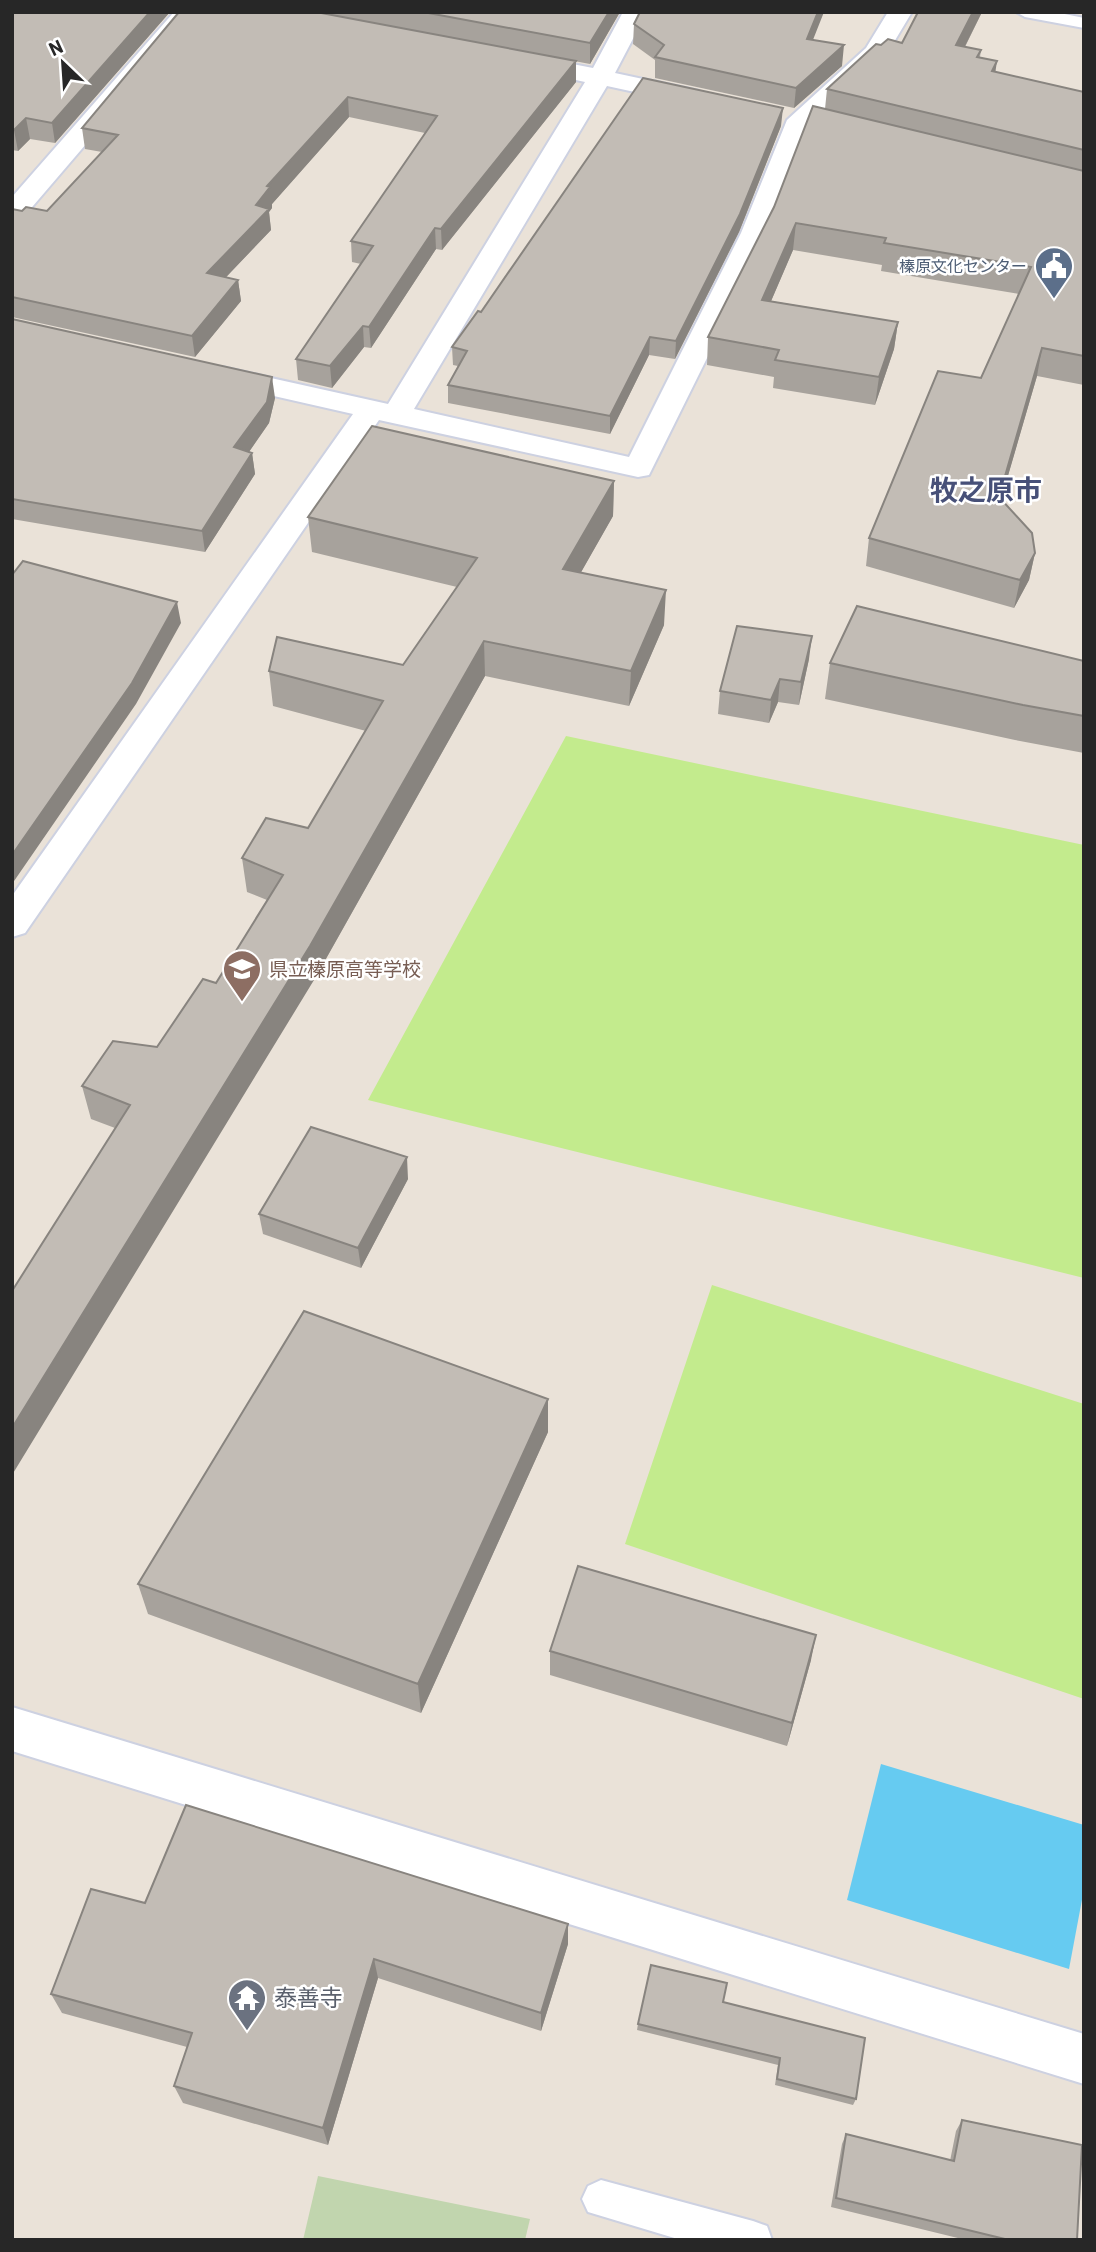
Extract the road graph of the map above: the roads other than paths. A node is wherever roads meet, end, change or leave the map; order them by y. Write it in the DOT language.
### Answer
graph roads {
  1 [pos="187,12"];
  2 [pos="635,12"];
  3 [pos="900,12"];
  4 [pos="1025,12"];
  5 [pos="1084,23"];
  6 [pos="506,58"];
  7 [pos="601,76"];
  8 [pos="720,103"];
  9 [pos="12,214"];
  10 [pos="198,370"];
  11 [pos="384,412"];
  12 [pos="12,924"];
  13 [pos="12,1729"];
  14 [pos="1084,2059"];
  15 [pos="601,2199"];
  16 [pos="753,2240"];
  1 -- 9 [label="street"];
  2 -- 7 [label="street"];
  3 -- 11 [label="street"];
  4 -- 5 [label="lane"];
  6 -- 7 [label="street"];
  7 -- 8 [label="street"];
  7 -- 11 [label="street"];
  10 -- 11 [label="street"];
  11 -- 12 [label="street"];
  13 -- 14 [label="street"];
  15 -- 16 [label="lane"];
}
